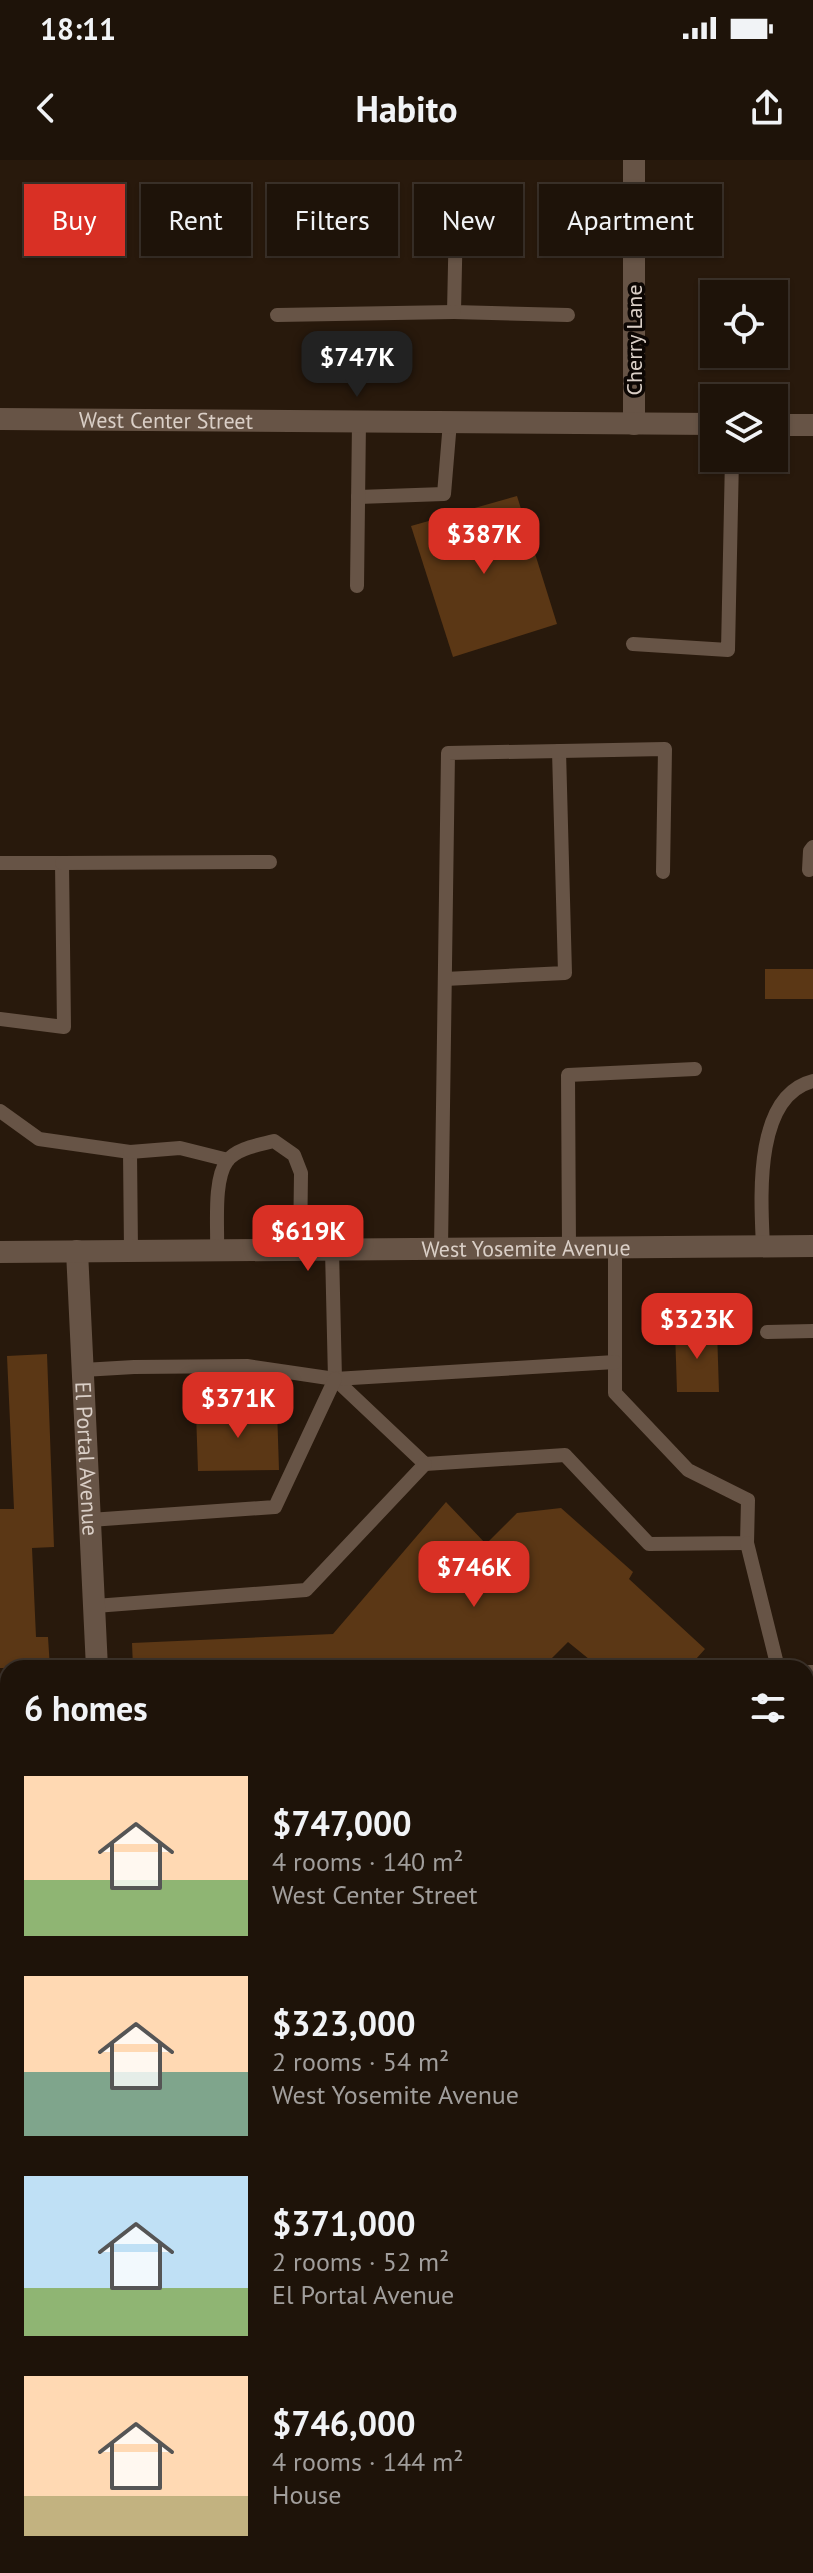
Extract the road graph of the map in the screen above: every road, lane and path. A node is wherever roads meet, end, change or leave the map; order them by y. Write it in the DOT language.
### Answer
graph roads {
  1 [pos="634,160"];
  2 [pos="455,256"];
  3 [pos="454,312"];
  4 [pos="277,315"];
  5 [pos="568,315"];
  6 [pos="0,419"];
  7 [pos="359,422"];
  8 [pos="450,422"];
  9 [pos="634,424"];
  10 [pos="700,424"];
  11 [pos="788,425"];
  12 [pos="813,425"];
  13 [pos="732,472"];
  14 [pos="358,497"];
  15 [pos="357,586"];
  16 [pos="633,644"];
  17 [pos="559,751"];
  18 [pos="813,847"];
  19 [pos="270,862"];
  20 [pos="0,863"];
  21 [pos="62,863"];
  22 [pos="809,870"];
  23 [pos="663,872"];
  24 [pos="445,979"];
  25 [pos="0,1019"];
  26 [pos="695,1069"];
  27 [pos="813,1081"];
  28 [pos="0,1111"];
  29 [pos="130,1152"];
  30 [pos="228,1160"];
  31 [pos="813,1246"];
  32 [pos="763,1247"];
  33 [pos="569,1248"];
  34 [pos="615,1248"];
  35 [pos="441,1249"];
  36 [pos="217,1250"];
  37 [pos="300,1250"];
  38 [pos="332,1250"];
  39 [pos="77,1251"];
  40 [pos="131,1251"];
  41 [pos="0,1252"];
  42 [pos="813,1331"];
  43 [pos="767,1332"];
  44 [pos="615,1362"];
  45 [pos="83,1370"];
  46 [pos="335,1379"];
  47 [pos="425,1464"];
  48 [pos="90,1520"];
  49 [pos="747,1543"];
  50 [pos="95,1606"];
  51 [pos="97,1660"];
  52 [pos="776,1660"];
  1 -- 9 [label="street, Cherry Lane"];
  2 -- 3 [label="lane"];
  3 -- 4 [label="lane"];
  3 -- 5 [label="lane"];
  6 -- 7 [label="street, West Center Street"];
  7 -- 8 [label="street, West Center Street"];
  7 -- 14 [label="lane"];
  8 -- 9 [label="street, West Center Street"];
  8 -- 14 [label="lane"];
  9 -- 10 [label="street, West Center Street"];
  11 -- 12 [label="street"];
  13 -- 16 [label="lane"];
  14 -- 15 [label="lane"];
  17 -- 23 [label="lane"];
  17 -- 24 [label="lane"];
  17 -- 24 [label="lane"];
  18 -- 22 [label="lane"];
  19 -- 21 [label="lane"];
  20 -- 21 [label="lane"];
  21 -- 25 [label="lane"];
  24 -- 35 [label="lane"];
  26 -- 33 [label="lane"];
  27 -- 32 [label="lane"];
  28 -- 29 [label="lane"];
  29 -- 30 [label="lane"];
  29 -- 40 [label="lane"];
  30 -- 36 [label="lane"];
  30 -- 37 [label="lane"];
  31 -- 32 [label="street, West Yosemite Avenue"];
  32 -- 34 [label="street, West Yosemite Avenue"];
  33 -- 34 [label="street, West Yosemite Avenue"];
  33 -- 35 [label="street, West Yosemite Avenue"];
  34 -- 44 [label="lane"];
  35 -- 38 [label="street, West Yosemite Avenue"];
  36 -- 37 [label="street, West Yosemite Avenue"];
  36 -- 40 [label="street, West Yosemite Avenue"];
  37 -- 38 [label="street, West Yosemite Avenue"];
  38 -- 46 [label="lane"];
  39 -- 40 [label="street, West Yosemite Avenue"];
  39 -- 41 [label="street, West Yosemite Avenue"];
  39 -- 45 [label="street, El Portal Avenue"];
  42 -- 43 [label="lane"];
  44 -- 46 [label="lane"];
  44 -- 49 [label="lane"];
  45 -- 46 [label="lane"];
  45 -- 48 [label="street, El Portal Avenue"];
  46 -- 47 [label="lane"];
  46 -- 48 [label="lane"];
  47 -- 49 [label="lane"];
  47 -- 50 [label="lane"];
  48 -- 50 [label="street, El Portal Avenue"];
  49 -- 52 [label="lane"];
  50 -- 51 [label="street, El Portal Avenue"];
}
